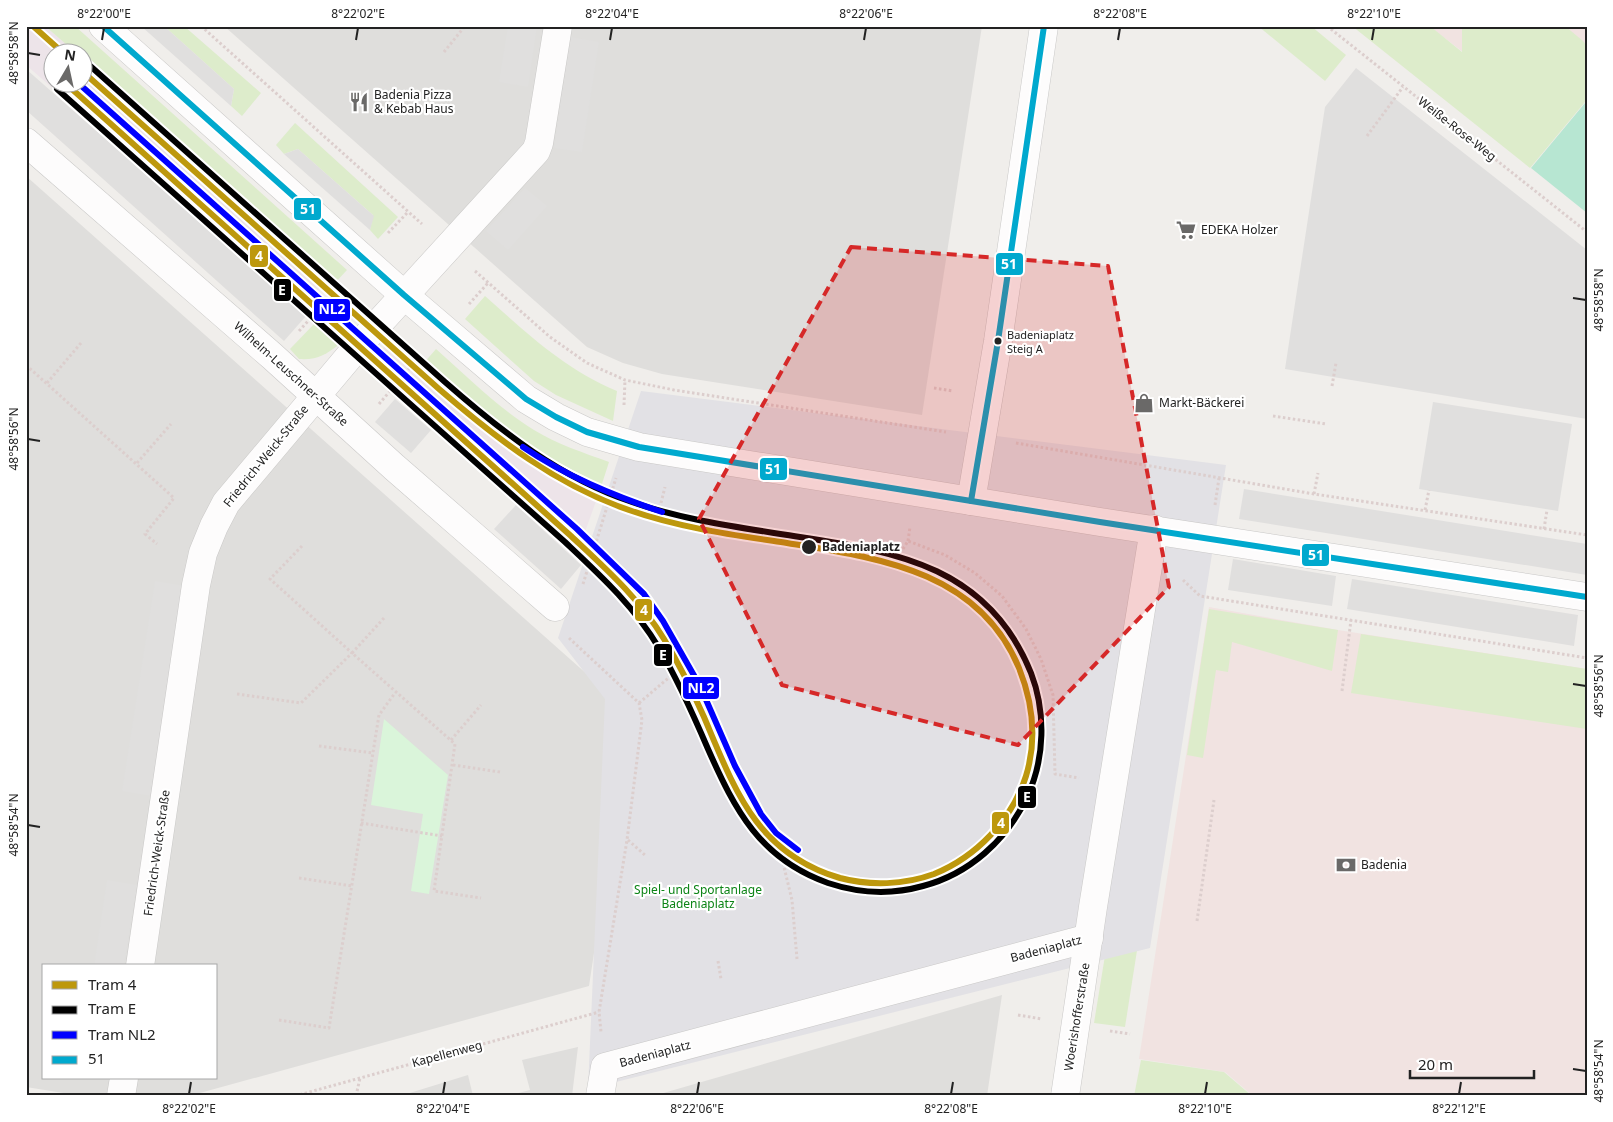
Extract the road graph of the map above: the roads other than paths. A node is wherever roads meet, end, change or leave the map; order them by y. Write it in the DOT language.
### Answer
graph roads {
  1 [pos="103,26"];
  2 [pos="558,26"];
  3 [pos="1044,26"];
  4 [pos="26,142"];
  5 [pos="404,295"];
  6 [pos="316,395"];
  7 [pos="971,501"];
  8 [pos="1154,529"];
  9 [pos="1587,597"];
  10 [pos="559,610"];
  11 [pos="1089,938"];
  12 [pos="140,964"];
  13 [pos="124,1080"];
  14 [pos="121,1096"];
  15 [pos="600,1096"];
  16 [pos="1064,1096"];
  1 -- 5 [label="street"];
  2 -- 5 [label="street, Friedrich-Weick-Straße"];
  3 -- 7 [label="street"];
  4 -- 6 [label="street, Wilhelm-Leuschner-Straße"];
  5 -- 6 [label="street, Friedrich-Weick-Straße"];
  5 -- 7 [label="street"];
  6 -- 10 [label="street, Wilhelm-Leuschner-Straße"];
  6 -- 12 [label="street, Friedrich-Weick-Straße"];
  7 -- 8 [label="street"];
  8 -- 9 [label="street"];
  8 -- 11 [label="street, Badeniaplatz"];
  11 -- 15 [label="street, Badeniaplatz"];
  11 -- 16 [label="street, Woerishofferstraße"];
  13 -- 14 [label="street"];
}
